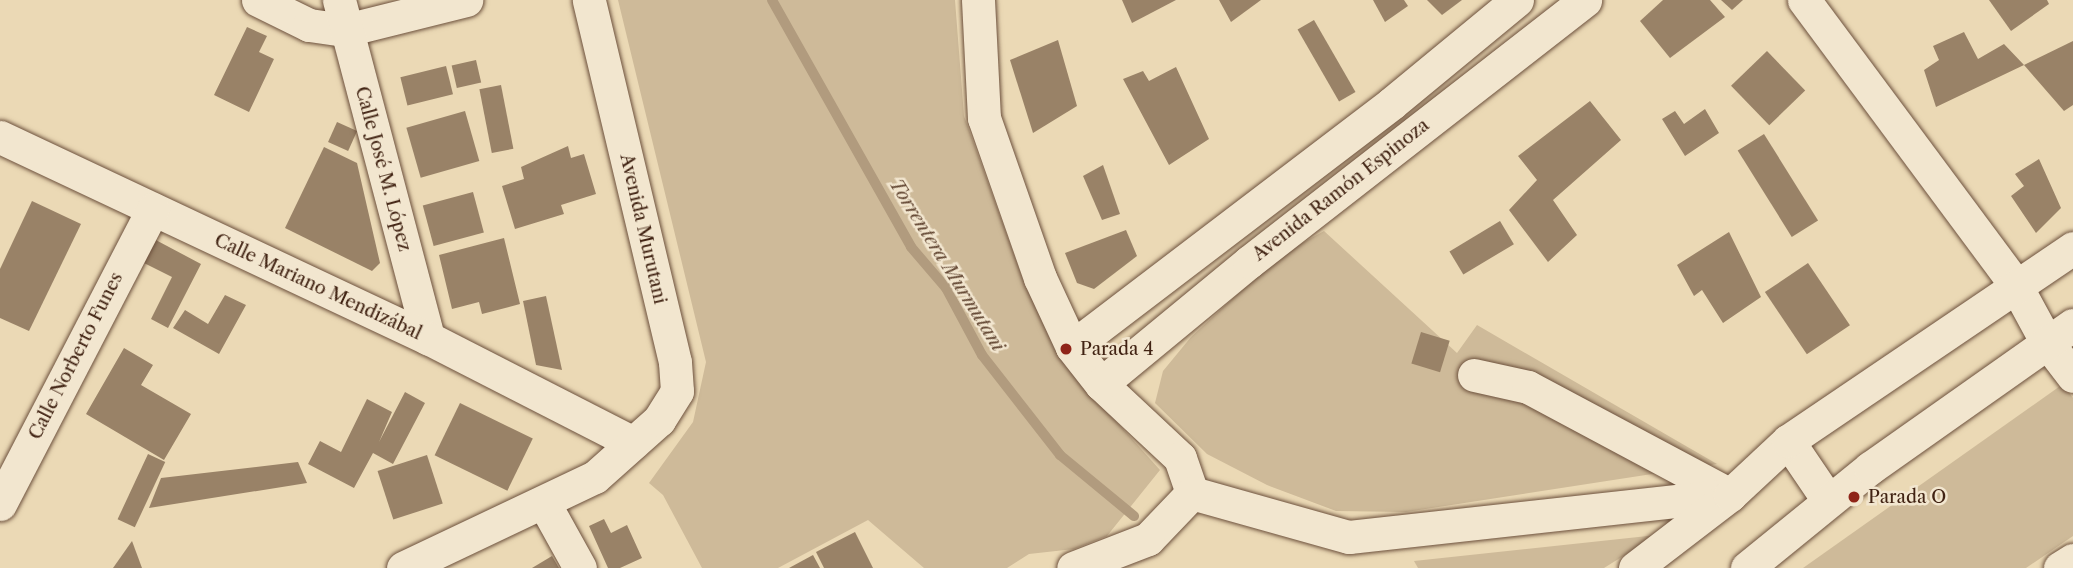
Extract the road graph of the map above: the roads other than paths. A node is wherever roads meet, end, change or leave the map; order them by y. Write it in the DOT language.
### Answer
graph roads {
  1 [pos="258,0"];
  2 [pos="466,0"];
  3 [pos="589,0"];
  4 [pos="978,0"];
  5 [pos="1517,0"];
  6 [pos="1585,0"];
  7 [pos="1804,0"];
  8 [pos="343,15"];
  9 [pos="0,137"];
  10 [pos="153,209"];
  11 [pos="2073,247"];
  12 [pos="2015,284"];
  13 [pos="2060,333"];
  14 [pos="428,338"];
  15 [pos="1072,347"];
  16 [pos="1474,375"];
  17 [pos="2073,376"];
  18 [pos="1101,384"];
  19 [pos="1788,441"];
  20 [pos="633,443"];
  21 [pos="1192,493"];
  22 [pos="1730,495"];
  23 [pos="1828,500"];
  24 [pos="0,503"];
  25 [pos="544,503"];
  26 [pos="2073,559"];
  27 [pos="403,568"];
  28 [pos="580,568"];
  29 [pos="1073,568"];
  30 [pos="1635,568"];
  31 [pos="1747,568"];
  32 [pos="2060,568"];
  1 -- 8 [label="street"];
  2 -- 8 [label="street"];
  3 -- 20 [label="street, Avenida Murutani"];
  4 -- 15 [label="street"];
  5 -- 15 [label="street"];
  6 -- 18 [label="street, Avenida Ramón Espinoza"];
  7 -- 12 [label="street"];
  8 -- 14 [label="street, Calle José M. López"];
  9 -- 10 [label="street, Calle Mariano Mendizábal"];
  10 -- 14 [label="street, Calle Mariano Mendizábal"];
  10 -- 24 [label="street, Calle Norberto Funes"];
  11 -- 12 [label="street"];
  12 -- 13 [label="street"];
  12 -- 19 [label="street"];
  13 -- 17 [label="street"];
  13 -- 23 [label="street"];
  14 -- 20 [label="street, Calle Mariano Mendizábal"];
  15 -- 18 [label="street"];
  16 -- 22 [label="street"];
  18 -- 21 [label="street"];
  19 -- 22 [label="street"];
  19 -- 23 [label="street"];
  20 -- 25 [label="street, Avenida Murutani"];
  21 -- 22 [label="street"];
  21 -- 29 [label="street"];
  22 -- 30 [label="street"];
  23 -- 31 [label="street"];
  25 -- 27 [label="street, Avenida Murutani"];
  25 -- 28 [label="street"];
  26 -- 32 [label="street"];
}
